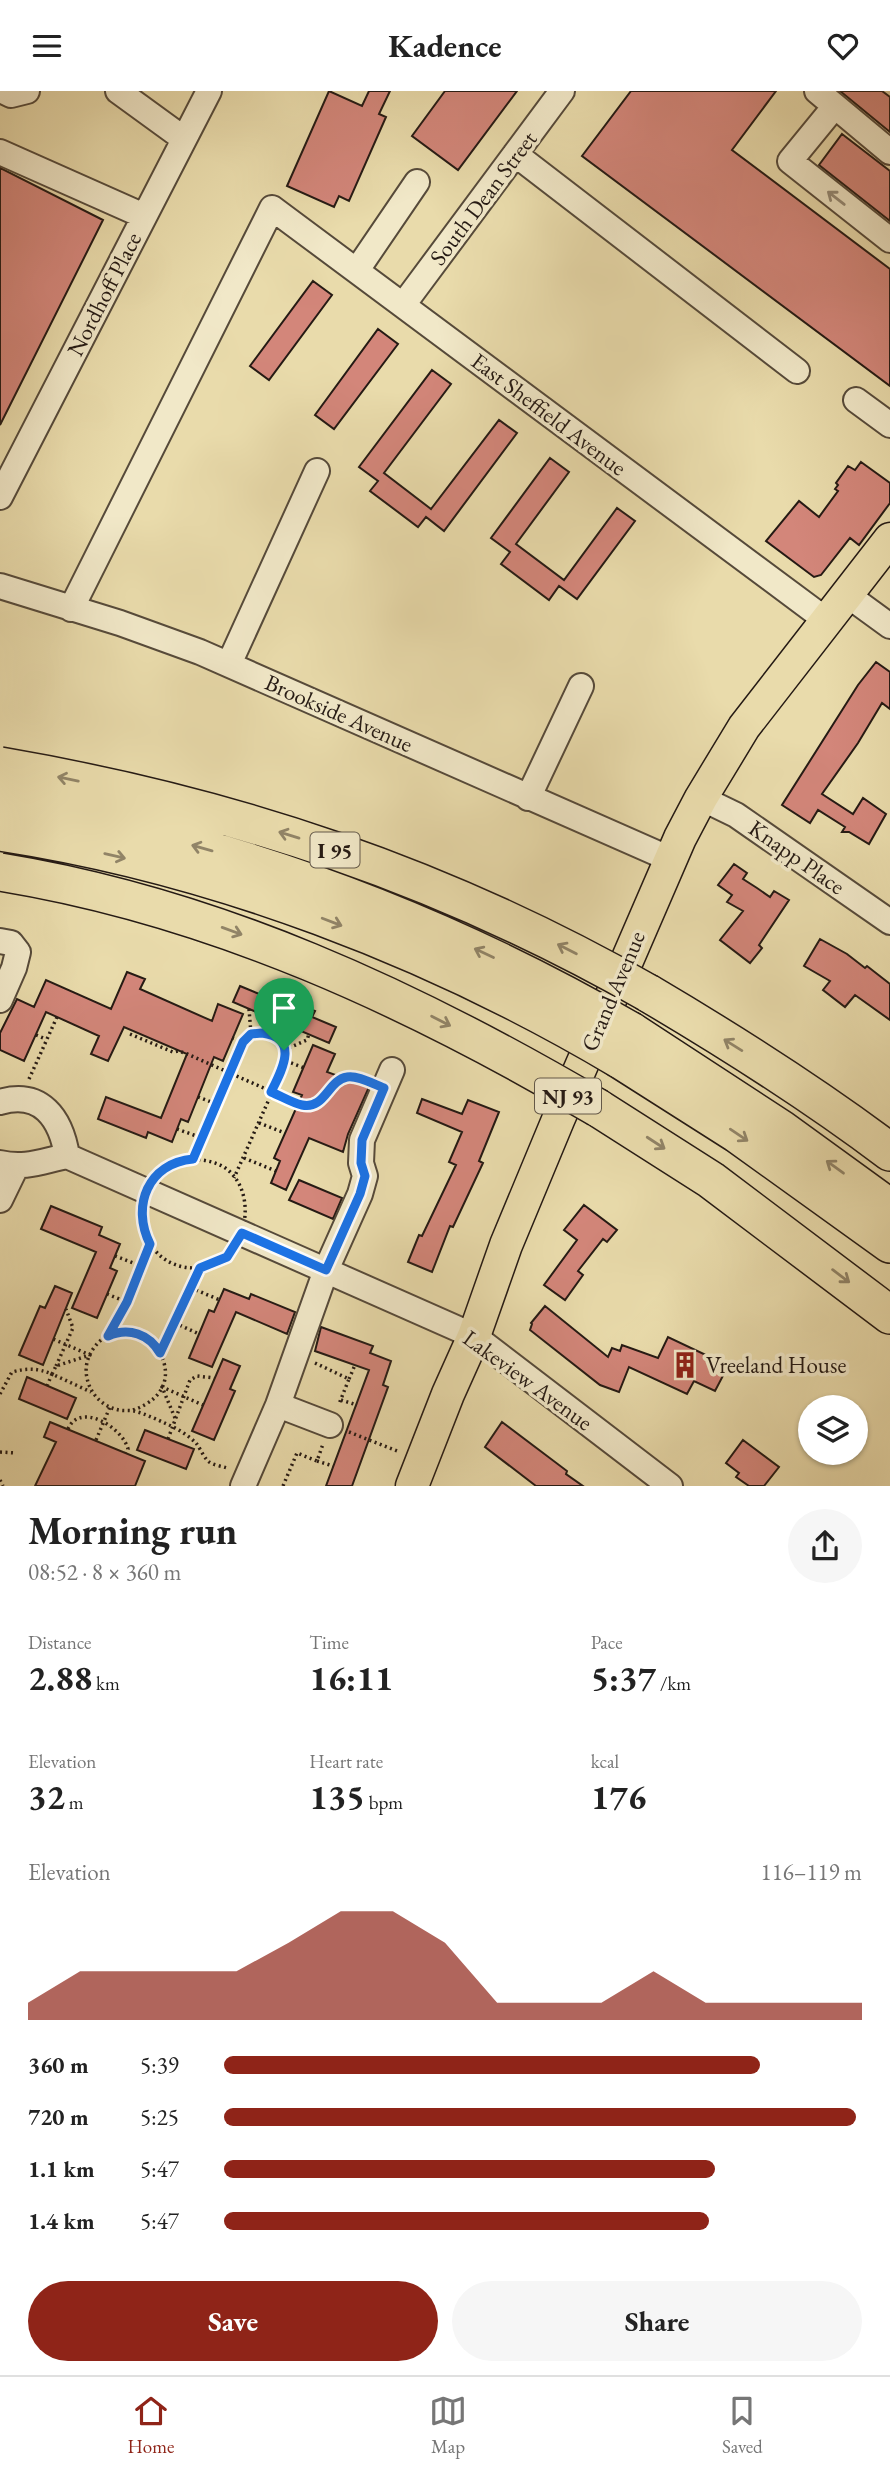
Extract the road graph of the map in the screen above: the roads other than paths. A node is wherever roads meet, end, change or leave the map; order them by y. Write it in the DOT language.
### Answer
graph roads {
  1 [pos="3,91"];
  2 [pos="27,91"];
  3 [pos="118,91"];
  4 [pos="209,91"];
  5 [pos="562,91"];
  6 [pos="826,99"];
  7 [pos="184,139"];
  8 [pos="0,152"];
  9 [pos="890,152"];
  10 [pos="515,154"];
  11 [pos="417,182"];
  12 [pos="144,216"];
  13 [pos="890,240"];
  14 [pos="357,270"];
  15 [pos="403,305"];
  16 [pos="797,371"];
  17 [pos="856,400"];
  18 [pos="890,425"];
  19 [pos="317,471"];
  20 [pos="0,497"];
  21 [pos="890,539"];
  22 [pos="1,586"];
  23 [pos="846,594"];
  24 [pos="71,609"];
  25 [pos="826,620"];
  26 [pos="890,626"];
  27 [pos="229,664"];
  28 [pos="581,686"];
  29 [pos="0,766"];
  30 [pos="528,798"];
  31 [pos="701,799"];
  32 [pos="0,803"];
  33 [pos="0,832"];
  34 [pos="670,859"];
  35 [pos="0,872"];
  36 [pos="890,922"];
  37 [pos="0,941"];
  38 [pos="0,1000"];
  39 [pos="625,1045"];
  40 [pos="388,1079"];
  41 [pos="0,1102"];
  42 [pos="890,1152"];
  43 [pos="67,1156"];
  44 [pos="8,1165"];
  45 [pos="0,1200"];
  46 [pos="890,1208"];
  47 [pos="890,1244"];
  48 [pos="326,1270"];
  49 [pos="890,1315"];
  50 [pos="474,1336"];
  51 [pos="278,1405"];
  52 [pos="330,1425"];
  53 [pos="418,1473"];
  54 [pos="246,1480"];
  55 [pos="670,1486"];
  1 -- 2 [label="street"];
  3 -- 7 [label="street"];
  4 -- 7 [label="street, Nordhoff Place"];
  5 -- 10 [label="street, South Dean Street"];
  6 -- 9 [label="street"];
  13 -- 6 [label="street, one-way"];
  7 -- 12 [label="street, Nordhoff Place"];
  8 -- 12 [label="street"];
  10 -- 15 [label="street, South Dean Street"];
  10 -- 16 [label="street"];
  11 -- 14 [label="street"];
  12 -- 20 [label="street, Nordhoff Place"];
  14 -- 15 [label="street, East Sheffield Avenue"];
  14 -- 24 [label="street, East Sheffield Avenue"];
  15 -- 25 [label="street, East Sheffield Avenue"];
  17 -- 18 [label="street"];
  19 -- 27 [label="street"];
  21 -- 23 [label="main road, Grand Avenue / NJ 93"];
  22 -- 24 [label="street, Brookside Avenue"];
  23 -- 25 [label="main road, Grand Avenue / NJ 93"];
  23 -- 26 [label="street"];
  24 -- 27 [label="street, Brookside Avenue"];
  25 -- 31 [label="main road, Grand Avenue / NJ 93"];
  27 -- 30 [label="street, Brookside Avenue"];
  28 -- 30 [label="street"];
  42 -- 29 [label="highway, I 95, one-way, bridge"];
  30 -- 34 [label="street, Brookside Avenue"];
  31 -- 34 [label="main road, Grand Avenue / NJ 93"];
  31 -- 36 [label="street, Knapp Place"];
  39 -- 32 [label="highway, I 95, one-way, bridge"];
  33 -- 39 [label="highway, I 95, one-way, bridge"];
  34 -- 50 [label="main road, Grand Avenue / NJ 93"];
  35 -- 49 [label="highway, one-way, bridge"];
  37 -- 38 [label="street"];
  46 -- 39 [label="highway, I 95, one-way"];
  39 -- 47 [label="highway, I 95, one-way"];
  40 -- 48 [label="street"];
  41 -- 43 [label="street"];
  43 -- 44 [label="street"];
  43 -- 48 [label="street, Lakeview Avenue"];
  44 -- 45 [label="street"];
  48 -- 50 [label="street, Lakeview Avenue"];
  48 -- 51 [label="street"];
  50 -- 53 [label="main road, Grand Avenue / NJ 93"];
  50 -- 55 [label="street, Lakeview Avenue"];
  51 -- 52 [label="street"];
  51 -- 54 [label="street"];
}
